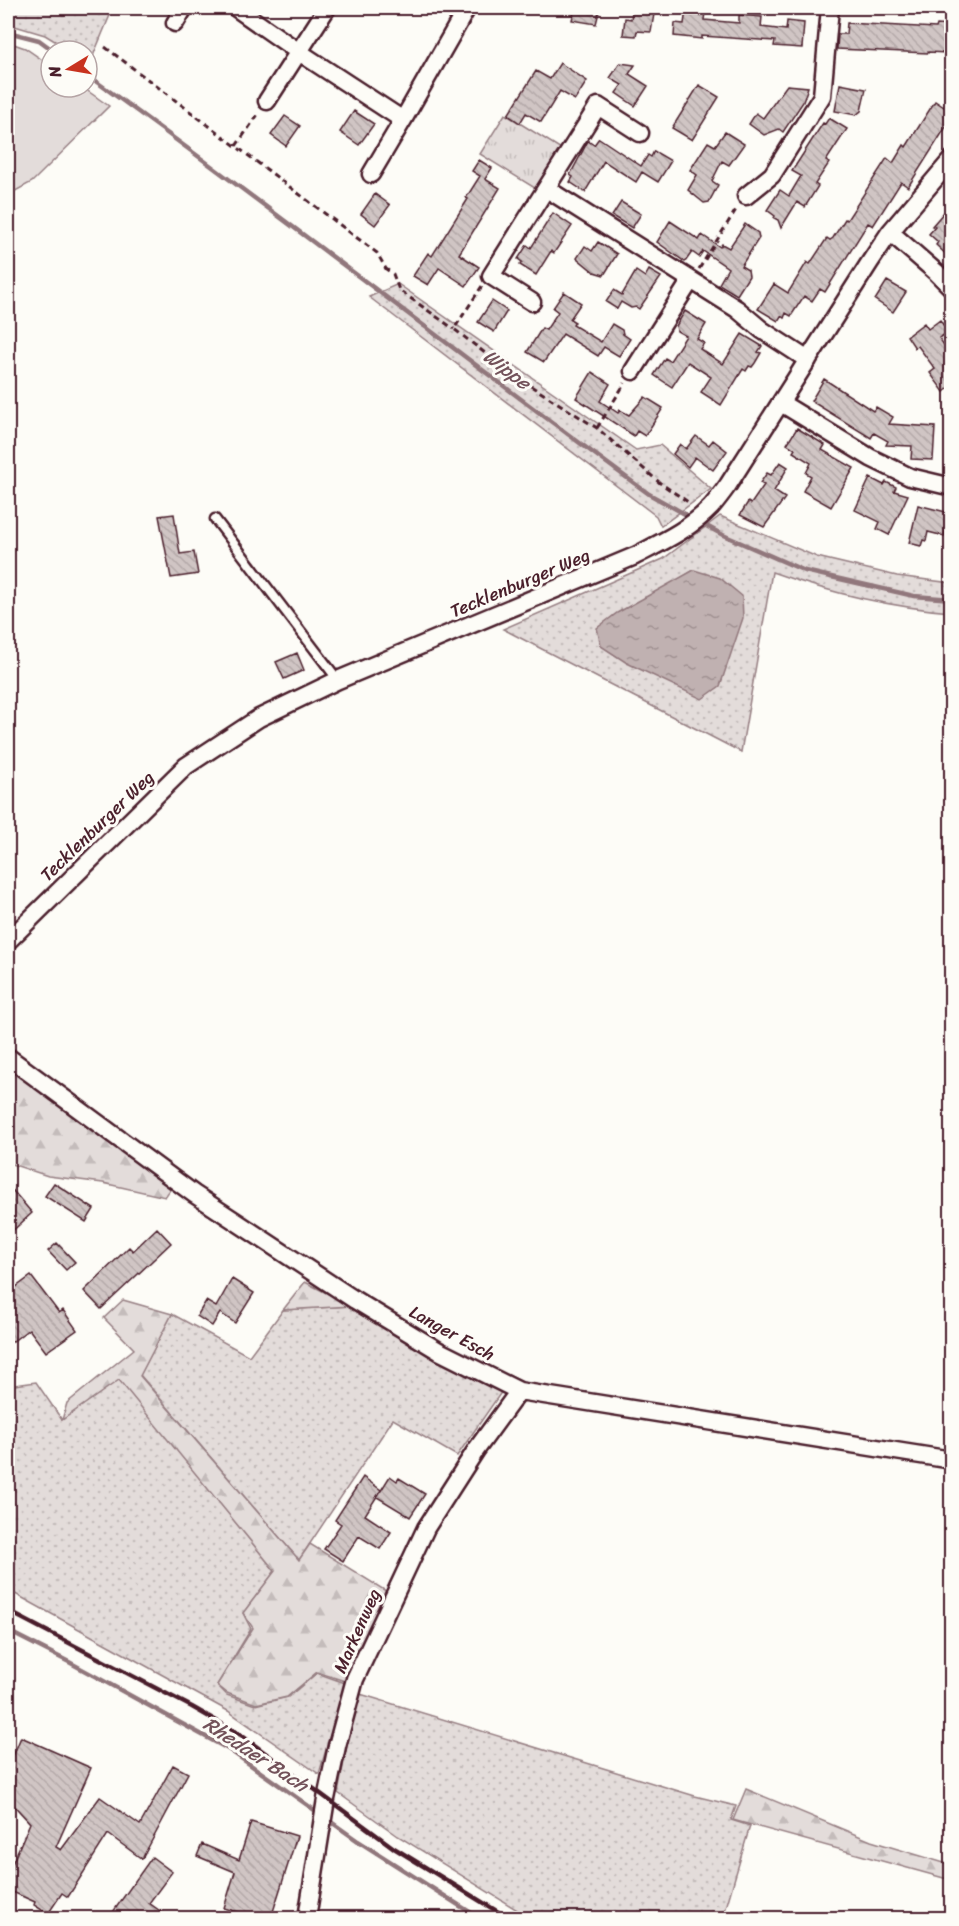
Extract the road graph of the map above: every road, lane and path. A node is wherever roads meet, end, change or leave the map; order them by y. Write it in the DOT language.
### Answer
graph roads {
  1 [pos="184,8"];
  2 [pos="236,8"];
  3 [pos="327,8"];
  4 [pos="467,8"];
  5 [pos="830,8"];
  6 [pos="174,22"];
  7 [pos="105,47"];
  8 [pos="299,52"];
  9 [pos="267,101"];
  10 [pos="404,120"];
  11 [pos="640,132"];
  12 [pos="236,146"];
  13 [pos="951,159"];
  14 [pos="371,174"];
  15 [pos="547,189"];
  16 [pos="747,196"];
  17 [pos="890,232"];
  18 [pos="491,276"];
  19 [pos="691,280"];
  20 [pos="951,288"];
  21 [pos="532,302"];
  22 [pos="454,329"];
  23 [pos="808,360"];
  24 [pos="633,371"];
  25 [pos="781,403"];
  26 [pos="597,428"];
  27 [pos="951,487"];
  28 [pos="703,507"];
  29 [pos="215,519"];
  30 [pos="338,680"];
  31 [pos="8,941"];
  32 [pos="8,1058"];
  33 [pos="519,1391"];
  34 [pos="951,1460"];
  35 [pos="307,1918"];
  1 -- 6 [label="street"];
  2 -- 8 [label="street"];
  3 -- 8 [label="street"];
  4 -- 10 [label="street"];
  5 -- 16 [label="street"];
  7 -- 12 [label="path"];
  8 -- 9 [label="street"];
  8 -- 10 [label="street"];
  9 -- 12 [label="path"];
  10 -- 14 [label="street"];
  11 -- 15 [label="street"];
  12 -- 22 [label="path"];
  13 -- 17 [label="street, Tecklenburger Weg"];
  15 -- 18 [label="street"];
  15 -- 19 [label="street"];
  16 -- 19 [label="path"];
  17 -- 20 [label="street"];
  17 -- 23 [label="street, Tecklenburger Weg"];
  18 -- 21 [label="street"];
  18 -- 22 [label="path"];
  19 -- 23 [label="street"];
  19 -- 24 [label="street"];
  22 -- 26 [label="path"];
  23 -- 25 [label="street, Tecklenburger Weg"];
  24 -- 26 [label="path"];
  25 -- 27 [label="street"];
  25 -- 28 [label="street, Tecklenburger Weg"];
  26 -- 28 [label="path"];
  28 -- 30 [label="street, Tecklenburger Weg"];
  29 -- 30 [label="lane"];
  30 -- 31 [label="street, Tecklenburger Weg"];
  32 -- 33 [label="street, Langer Esch"];
  33 -- 34 [label="street, Langer Esch"];
  33 -- 35 [label="street, Markenweg"];
}
